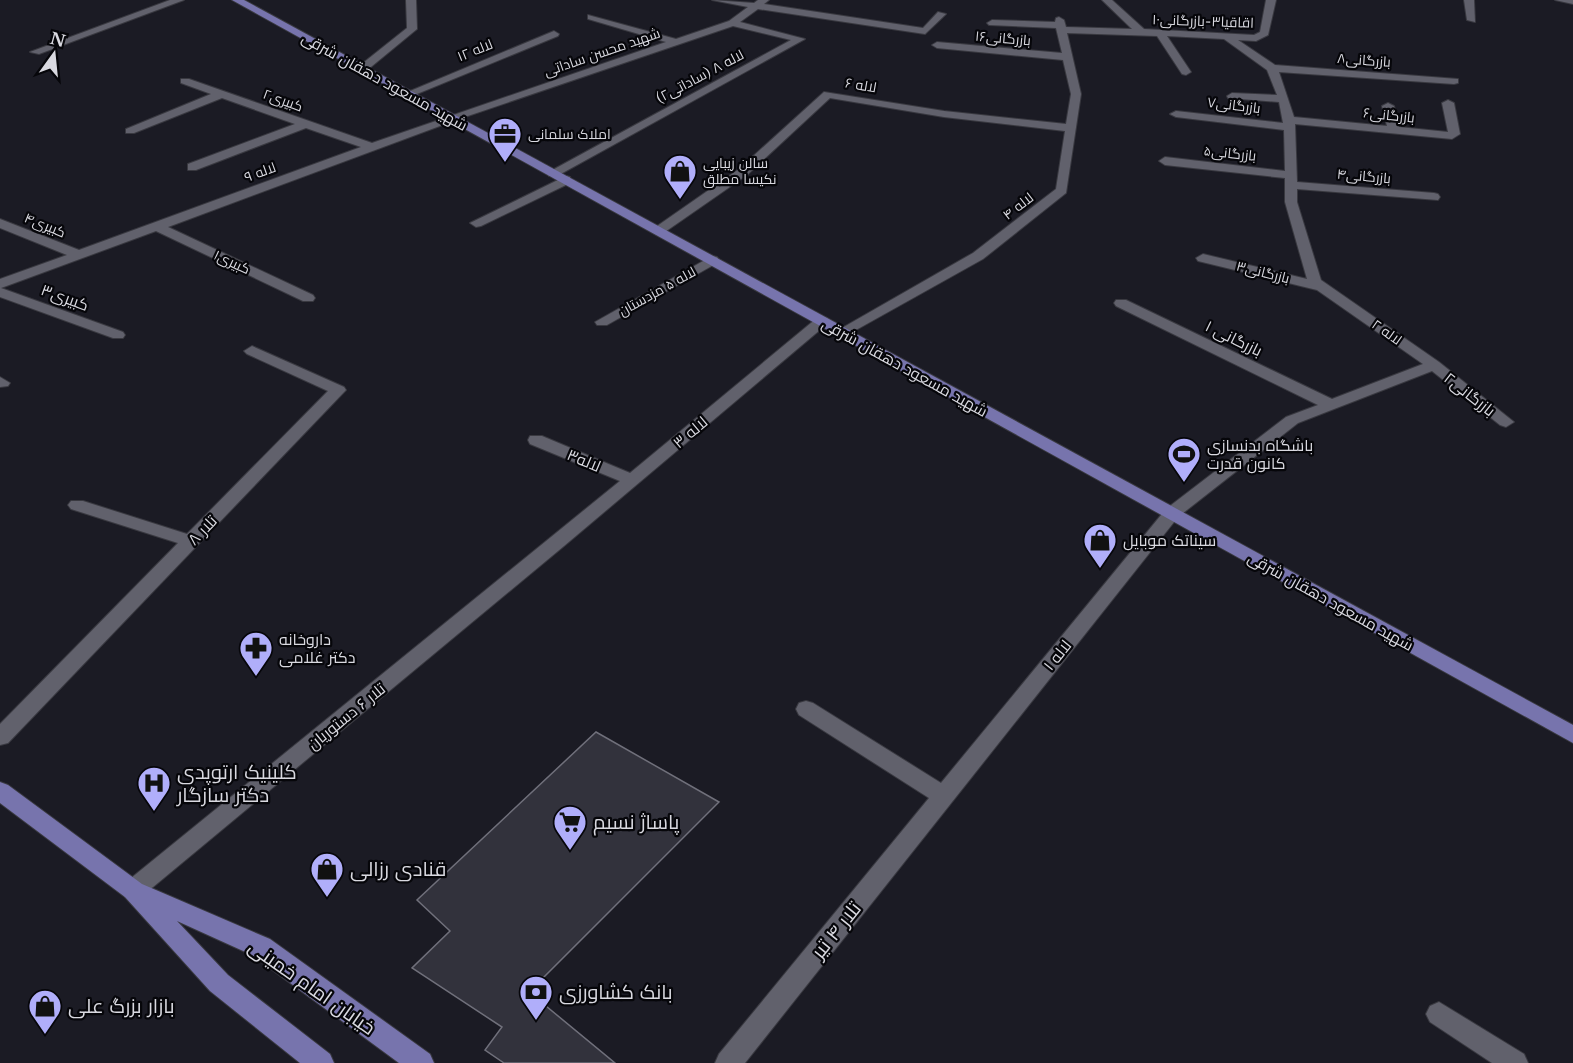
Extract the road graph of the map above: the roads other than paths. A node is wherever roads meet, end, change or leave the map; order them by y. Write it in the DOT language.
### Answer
graph roads {
  1 [pos="179,0"];
  2 [pos="411,0"];
  3 [pos="717,0"];
  4 [pos="1107,0"];
  5 [pos="1271,0"];
  6 [pos="1469,0"];
  7 [pos="1560,0"];
  8 [pos="241,1"];
  9 [pos="1573,1"];
  10 [pos="761,3"];
  11 [pos="941,14"];
  12 [pos="591,17"];
  13 [pos="1472,20"];
  14 [pos="992,22"];
  15 [pos="732,23"];
  16 [pos="1060,25"];
  17 [pos="1141,32"];
  18 [pos="1160,33"];
  19 [pos="554,34"];
  20 [pos="1228,38"];
  21 [pos="677,42"];
  22 [pos="937,45"];
  23 [pos="35,52"];
  24 [pos="1067,57"];
  25 [pos="1272,68"];
  26 [pos="363,69"];
  27 [pos="1186,72"];
  28 [pos="185,81"];
  29 [pos="1454,81"];
  30 [pos="221,94"];
  31 [pos="408,94"];
  32 [pos="1232,96"];
  33 [pos="1284,99"];
  34 [pos="1448,103"];
  35 [pos="1388,106"];
  36 [pos="1176,114"];
  37 [pos="452,118"];
  38 [pos="1289,123"];
  39 [pos="305,124"];
  40 [pos="1071,128"];
  41 [pos="1394,130"];
  42 [pos="130,131"];
  43 [pos="371,147"];
  44 [pos="1165,161"];
  45 [pos="192,167"];
  46 [pos="559,177"];
  47 [pos="1291,180"];
  48 [pos="1434,197"];
  49 [pos="476,223"];
  50 [pos="0,224"];
  51 [pos="156,226"];
  52 [pos="657,231"];
  53 [pos="79,255"];
  54 [pos="1203,258"];
  55 [pos="712,261"];
  56 [pos="0,284"];
  57 [pos="1323,287"];
  58 [pos="0,292"];
  59 [pos="308,298"];
  60 [pos="1121,303"];
  61 [pos="822,321"];
  62 [pos="602,322"];
  63 [pos="842,332"];
  64 [pos="118,335"];
  65 [pos="252,351"];
  66 [pos="1434,365"];
  67 [pos="1331,405"];
  68 [pos="1506,422"];
  69 [pos="536,440"];
  70 [pos="632,480"];
  71 [pos="77,505"];
  72 [pos="1172,513"];
  73 [pos="191,541"];
  74 [pos="558,542"];
  75 [pos="806,709"];
  76 [pos="1573,735"];
  77 [pos="0,737"];
  78 [pos="0,791"];
  79 [pos="943,796"];
  80 [pos="133,890"];
  81 [pos="1439,1014"];
  82 [pos="321,1063"];
  83 [pos="421,1063"];
  84 [pos="728,1063"];
  85 [pos="1515,1063"];
  1 -- 23 [label="street"];
  2 -- 26 [label="street"];
  3 -- 10 [label="street"];
  4 -- 17 [label="street"];
  5 -- 20 [label="street, اقاقیا۳-بازرگانی۱۰"];
  6 -- 13 [label="street"];
  7 -- 9 [label="street"];
  8 -- 26 [label="main road, شهید مسعود دهقان شرقی"];
  10 -- 11 [label="street"];
  10 -- 15 [label="street, شهید محسن ساداتی"];
  12 -- 21 [label="street"];
  14 -- 16 [label="street, اقاقیا۳-بازرگانی۱۰"];
  15 -- 21 [label="street, شهید محسن ساداتی"];
  15 -- 46 [label="street, لاله ۸ (ساداتی۲)"];
  16 -- 17 [label="street, اقاقیا۳-بازرگانی۱۰"];
  16 -- 24 [label="street, لاله ۴"];
  17 -- 18 [label="street, اقاقیا۳-بازرگانی۱۰"];
  18 -- 20 [label="street, اقاقیا۳-بازرگانی۱۰"];
  18 -- 27 [label="street"];
  19 -- 31 [label="street, لاله ۱۲"];
  20 -- 25 [label="street"];
  21 -- 37 [label="street, شهید محسن ساداتی"];
  22 -- 24 [label="street, بازرگانی۱۶"];
  24 -- 40 [label="street, لاله ۴"];
  25 -- 29 [label="street, بازرگانی۸"];
  25 -- 33 [label="street, لاله ۲"];
  26 -- 31 [label="main road, شهید مسعود دهقان شرقی"];
  28 -- 30 [label="street, کبیری۲"];
  30 -- 39 [label="street, کبیری۲"];
  30 -- 42 [label="street"];
  31 -- 37 [label="main road, شهید مسعود دهقان شرقی"];
  32 -- 33 [label="street"];
  33 -- 38 [label="street, لاله ۲"];
  34 -- 41 [label="street, بازرگانی۶"];
  35 -- 41 [label="street"];
  36 -- 38 [label="street, بازرگانی۷"];
  37 -- 43 [label="street, لاله ۹"];
  37 -- 46 [label="main road, شهید مسعود دهقان شرقی"];
  38 -- 41 [label="street, بازرگانی۶"];
  38 -- 47 [label="street, لاله ۲"];
  39 -- 43 [label="street, کبیری۲"];
  39 -- 45 [label="street"];
  40 -- 52 [label="street, لاله ۶"];
  40 -- 63 [label="street, لاله ۴"];
  43 -- 51 [label="street, لاله ۹"];
  44 -- 47 [label="street, بازرگانی۵"];
  46 -- 49 [label="street"];
  46 -- 52 [label="main road, شهید مسعود دهقان شرقی"];
  47 -- 48 [label="street, بازرگانی۴"];
  47 -- 57 [label="street, لاله ۲"];
  50 -- 53 [label="street, کبیری۴"];
  51 -- 53 [label="street, لاله ۹"];
  51 -- 59 [label="street, کبیری۱"];
  52 -- 55 [label="main road, شهید مسعود دهقان شرقی"];
  53 -- 56 [label="street, لاله ۹"];
  54 -- 57 [label="street, بازرگانی۳"];
  55 -- 61 [label="main road, شهید مسعود دهقان شرقی"];
  55 -- 62 [label="street, لاله ۵ مزدستان"];
  57 -- 66 [label="street, لاله ۲"];
  58 -- 64 [label="street, کبیری۳"];
  60 -- 67 [label="street, بازرگانی ۱"];
  61 -- 63 [label="main road, شهید مسعود دهقان شرقی"];
  61 -- 70 [label="street, لاله ۳"];
  63 -- 72 [label="main road, شهید مسعود دهقان شرقی"];
  65 -- 73 [label="street, تلار ۸"];
  66 -- 67 [label="street"];
  66 -- 68 [label="street, بازرگانی۲"];
  67 -- 72 [label="street"];
  69 -- 70 [label="street, لاله۳"];
  70 -- 74 [label="street, لاله ۳"];
  71 -- 73 [label="street"];
  72 -- 76 [label="main road, شهید مسعود دهقان شرقی"];
  72 -- 79 [label="street, لاله ۱"];
  73 -- 77 [label="street, تلار ۸"];
  74 -- 80 [label="street, تلار ۶ دستوریان"];
  75 -- 79 [label="street"];
  78 -- 80 [label="main road, خیابان امام خمینی"];
  79 -- 84 [label="street, تلار ۴ تیر"];
  80 -- 82 [label="main road, خیابان امام خمینی"];
  80 -- 83 [label="main road, خیابان امام خمینی"];
  81 -- 85 [label="street"];
}
